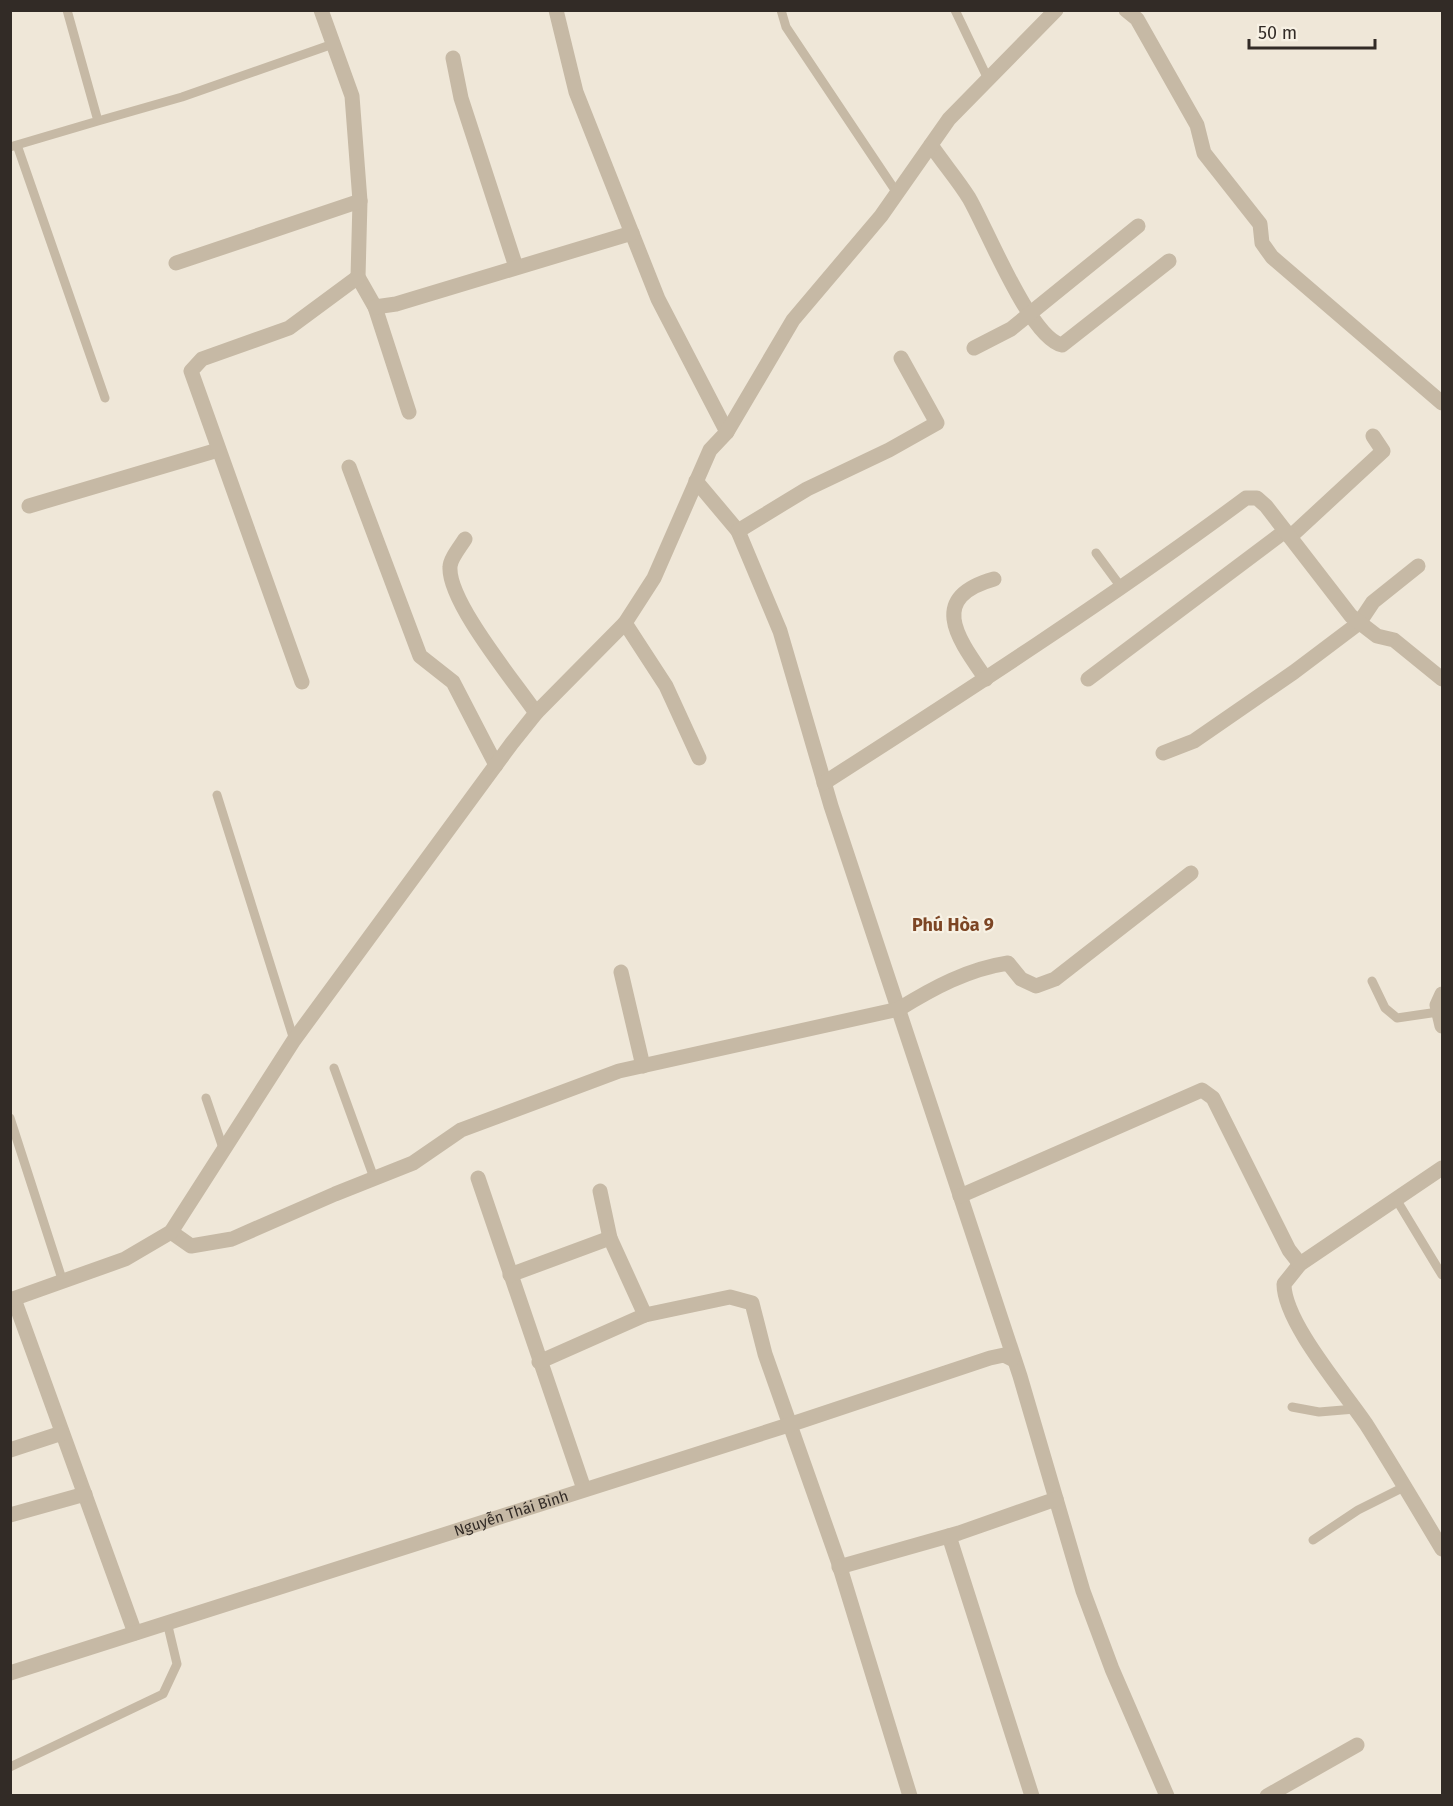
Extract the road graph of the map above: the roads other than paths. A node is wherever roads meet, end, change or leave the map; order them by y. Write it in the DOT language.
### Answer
graph roads {
  1 [pos="67,10"];
  2 [pos="321,10"];
  3 [pos="556,10"];
  4 [pos="781,10"];
  5 [pos="955,10"];
  6 [pos="1056,10"];
  7 [pos="1126,10"];
  8 [pos="333,45"];
  9 [pos="453,58"];
  10 [pos="988,79"];
  11 [pos="99,121"];
  12 [pos="931,145"];
  13 [pos="14,146"];
  14 [pos="897,193"];
  15 [pos="360,201"];
  16 [pos="1138,226"];
  17 [pos="632,232"];
  18 [pos="1168,261"];
  19 [pos="176,263"];
  20 [pos="516,267"];
  21 [pos="358,277"];
  22 [pos="375,307"];
  23 [pos="1030,313"];
  24 [pos="974,348"];
  25 [pos="901,358"];
  26 [pos="105,398"];
  27 [pos="1443,403"];
  28 [pos="409,412"];
  29 [pos="727,432"];
  30 [pos="1373,436"];
  31 [pos="218,450"];
  32 [pos="349,467"];
  33 [pos="696,481"];
  34 [pos="29,506"];
  35 [pos="738,531"];
  36 [pos="1288,534"];
  37 [pos="465,539"];
  38 [pos="1096,553"];
  39 [pos="1418,566"];
  40 [pos="994,579"];
  41 [pos="1121,587"];
  42 [pos="625,623"];
  43 [pos="1359,623"];
  44 [pos="986,679"];
  45 [pos="1088,679"];
  46 [pos="1443,679"];
  47 [pos="302,682"];
  48 [pos="536,713"];
  49 [pos="1163,753"];
  50 [pos="699,758"];
  51 [pos="496,765"];
  52 [pos="824,783"];
  53 [pos="216,795"];
  54 [pos="1191,873"];
  55 [pos="621,972"];
  56 [pos="1372,981"];
  57 [pos="1443,994"];
  58 [pos="899,1009"];
  59 [pos="1440,1019"];
  60 [pos="294,1040"];
  61 [pos="643,1066"];
  62 [pos="334,1068"];
  63 [pos="206,1098"];
  64 [pos="10,1118"];
  65 [pos="223,1148"];
  66 [pos="1443,1168"];
  67 [pos="478,1178"];
  68 [pos="374,1179"];
  69 [pos="600,1191"];
  70 [pos="960,1196"];
  71 [pos="1396,1199"];
  72 [pos="171,1232"];
  73 [pos="610,1238"];
  74 [pos="1300,1264"];
  75 [pos="510,1275"];
  76 [pos="1443,1275"];
  77 [pos="63,1282"];
  78 [pos="12,1300"];
  79 [pos="645,1315"];
  80 [pos="1012,1359"];
  81 [pos="539,1362"];
  82 [pos="1292,1407"];
  83 [pos="1355,1409"];
  84 [pos="790,1424"];
  85 [pos="62,1433"];
  86 [pos="10,1450"];
  87 [pos="1404,1487"];
  88 [pos="584,1489"];
  89 [pos="85,1494"];
  90 [pos="1056,1499"];
  91 [pos="10,1515"];
  92 [pos="949,1536"];
  93 [pos="1313,1540"];
  94 [pos="1443,1549"];
  95 [pos="839,1567"];
  96 [pos="166,1622"];
  97 [pos="135,1633"];
  98 [pos="10,1673"];
  99 [pos="1357,1745"];
  100 [pos="10,1767"];
  101 [pos="910,1796"];
  102 [pos="1032,1796"];
  103 [pos="1167,1796"];
  104 [pos="1266,1796"];
  1 -- 11 [label="lane"];
  2 -- 8 [label="street"];
  3 -- 17 [label="street"];
  4 -- 14 [label="lane"];
  5 -- 10 [label="lane"];
  6 -- 10 [label="street"];
  7 -- 27 [label="street"];
  8 -- 11 [label="lane"];
  8 -- 15 [label="street"];
  9 -- 20 [label="street"];
  10 -- 12 [label="street"];
  11 -- 13 [label="lane"];
  12 -- 14 [label="street"];
  12 -- 23 [label="street"];
  13 -- 26 [label="lane"];
  14 -- 29 [label="street"];
  15 -- 19 [label="street"];
  15 -- 21 [label="street"];
  16 -- 23 [label="street"];
  17 -- 20 [label="street"];
  17 -- 29 [label="street"];
  18 -- 23 [label="street"];
  20 -- 22 [label="street"];
  21 -- 22 [label="street"];
  21 -- 31 [label="street"];
  22 -- 28 [label="street"];
  23 -- 24 [label="street"];
  25 -- 35 [label="street"];
  29 -- 33 [label="street"];
  30 -- 36 [label="street"];
  31 -- 34 [label="street"];
  31 -- 47 [label="street"];
  32 -- 51 [label="street"];
  33 -- 35 [label="street"];
  33 -- 42 [label="street"];
  35 -- 52 [label="street"];
  36 -- 41 [label="street"];
  36 -- 43 [label="street"];
  36 -- 45 [label="street"];
  37 -- 48 [label="street"];
  38 -- 41 [label="lane"];
  39 -- 43 [label="street"];
  40 -- 44 [label="street"];
  41 -- 44 [label="street"];
  42 -- 48 [label="street"];
  42 -- 50 [label="street"];
  43 -- 46 [label="street"];
  43 -- 49 [label="street"];
  44 -- 52 [label="street"];
  48 -- 51 [label="street"];
  51 -- 60 [label="street"];
  52 -- 58 [label="street"];
  53 -- 60 [label="lane"];
  54 -- 58 [label="street"];
  55 -- 61 [label="street"];
  56 -- 59 [label="lane"];
  57 -- 59 [label="street"];
  58 -- 61 [label="street"];
  58 -- 70 [label="street"];
  60 -- 65 [label="street"];
  61 -- 68 [label="street"];
  62 -- 68 [label="lane"];
  63 -- 65 [label="lane"];
  64 -- 77 [label="lane"];
  65 -- 72 [label="street"];
  66 -- 71 [label="street"];
  67 -- 75 [label="street"];
  68 -- 72 [label="street"];
  69 -- 73 [label="street"];
  70 -- 74 [label="street"];
  70 -- 80 [label="street"];
  71 -- 74 [label="street"];
  71 -- 76 [label="lane"];
  72 -- 77 [label="street"];
  73 -- 75 [label="street"];
  73 -- 79 [label="street"];
  74 -- 83 [label="street"];
  75 -- 81 [label="street"];
  77 -- 78 [label="street"];
  78 -- 85 [label="street"];
  79 -- 81 [label="street"];
  79 -- 84 [label="street"];
  80 -- 84 [label="street, Nguyễn Thái Bình"];
  80 -- 90 [label="street"];
  81 -- 88 [label="street"];
  82 -- 83 [label="lane"];
  83 -- 87 [label="street"];
  84 -- 88 [label="street, Nguyễn Thái Bình"];
  84 -- 95 [label="street"];
  85 -- 86 [label="street"];
  85 -- 89 [label="street"];
  87 -- 93 [label="lane"];
  87 -- 94 [label="street"];
  88 -- 96 [label="street, Nguyễn Thái Bình"];
  89 -- 91 [label="street"];
  89 -- 97 [label="street"];
  90 -- 92 [label="street"];
  90 -- 103 [label="street"];
  92 -- 95 [label="street"];
  92 -- 102 [label="street"];
  95 -- 101 [label="street"];
  96 -- 97 [label="street, Nguyễn Thái Bình"];
  96 -- 100 [label="lane"];
  97 -- 98 [label="street, Nguyễn Thái Bình"];
  99 -- 104 [label="street"];
}
